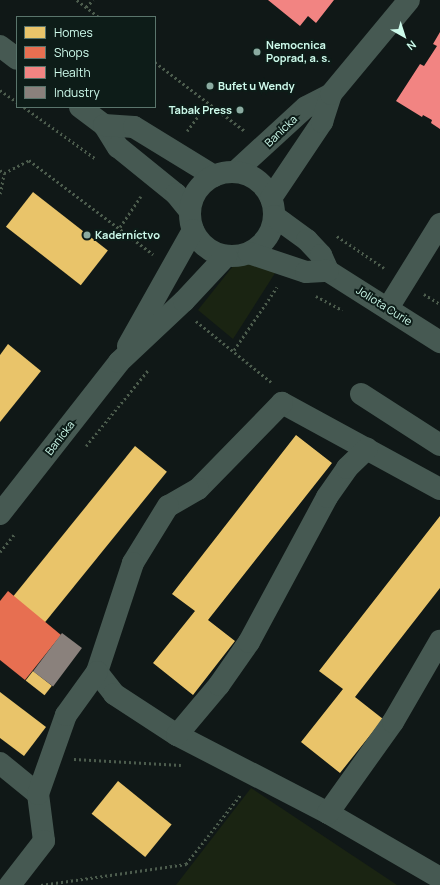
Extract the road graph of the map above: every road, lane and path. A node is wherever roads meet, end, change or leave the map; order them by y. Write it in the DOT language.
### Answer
graph roads {
  1 [pos="77,0"];
  2 [pos="93,0"];
  3 [pos="409,0"];
  4 [pos="86,7"];
  5 [pos="98,16"];
  6 [pos="0,46"];
  7 [pos="16,58"];
  8 [pos="156,63"];
  9 [pos="0,90"];
  10 [pos="331,94"];
  11 [pos="16,101"];
  12 [pos="207,104"];
  13 [pos="25,108"];
  14 [pos="81,108"];
  15 [pos="104,125"];
  16 [pos="251,129"];
  17 [pos="183,137"];
  18 [pos="98,161"];
  19 [pos="0,170"];
  20 [pos="235,172"];
  21 [pos="4,173"];
  22 [pos="214,176"];
  23 [pos="135,190"];
  24 [pos="0,194"];
  25 [pos="273,207"];
  26 [pos="192,221"];
  27 [pos="120,227"];
  28 [pos="330,231"];
  29 [pos="435,232"];
  30 [pos="249,253"];
  31 [pos="226,256"];
  32 [pos="158,258"];
  33 [pos="328,271"];
  34 [pos="404,281"];
  35 [pos="278,285"];
  36 [pos="314,296"];
  37 [pos="440,304"];
  38 [pos="388,308"];
  39 [pos="349,314"];
  40 [pos="440,342"];
  41 [pos="234,350"];
  42 [pos="119,362"];
  43 [pos="150,367"];
  44 [pos="361,394"];
  45 [pos="440,445"];
  46 [pos="85,447"];
  47 [pos="367,449"];
  48 [pos="440,489"];
  49 [pos="0,514"];
  50 [pos="15,533"];
  51 [pos="0,552"];
  52 [pos="440,641"];
  53 [pos="97,672"];
  54 [pos="177,735"];
  55 [pos="0,763"];
  56 [pos="245,789"];
  57 [pos="38,794"];
  58 [pos="328,814"];
  59 [pos="440,878"];
  60 [pos="10,885"];
  61 [pos="39,885"];
  1 -- 4 [label="path"];
  2 -- 4 [label="path"];
  3 -- 10 [label="street, Banícka"];
  4 -- 5 [label="path"];
  6 -- 7 [label="street"];
  8 -- 12 [label="path"];
  9 -- 11 [label="path"];
  10 -- 20 [label="street, Banícka"];
  10 -- 25 [label="street, Banícka"];
  12 -- 16 [label="path"];
  12 -- 17 [label="path"];
  13 -- 18 [label="path"];
  14 -- 15 [label="street"];
  15 -- 22 [label="street"];
  15 -- 26 [label="street"];
  19 -- 21 [label="path"];
  20 -- 22 [label="street"];
  20 -- 25 [label="street"];
  21 -- 24 [label="path"];
  21 -- 27 [label="path"];
  22 -- 26 [label="street"];
  23 -- 27 [label="path"];
  25 -- 30 [label="street"];
  25 -- 33 [label="street"];
  26 -- 31 [label="street"];
  26 -- 42 [label="street, Banícka"];
  27 -- 32 [label="path"];
  28 -- 34 [label="path"];
  29 -- 34 [label="street"];
  30 -- 31 [label="street"];
  30 -- 33 [label="street"];
  31 -- 42 [label="street, Banícka"];
  33 -- 38 [label="street, Joliota Curie"];
  34 -- 37 [label="path"];
  34 -- 38 [label="street"];
  35 -- 41 [label="path"];
  36 -- 39 [label="path"];
  38 -- 40 [label="street, Joliota Curie"];
  42 -- 49 [label="street, Banícka"];
  43 -- 46 [label="path"];
  44 -- 45 [label="street"];
  47 -- 48 [label="street"];
  47 -- 53 [label="street"];
  47 -- 54 [label="street"];
  50 -- 51 [label="path"];
  52 -- 58 [label="street"];
  53 -- 54 [label="street"];
  53 -- 57 [label="street"];
  54 -- 58 [label="street"];
  55 -- 57 [label="street"];
  56 -- 61 [label="path"];
  57 -- 60 [label="street"];
  58 -- 59 [label="street"];
}
